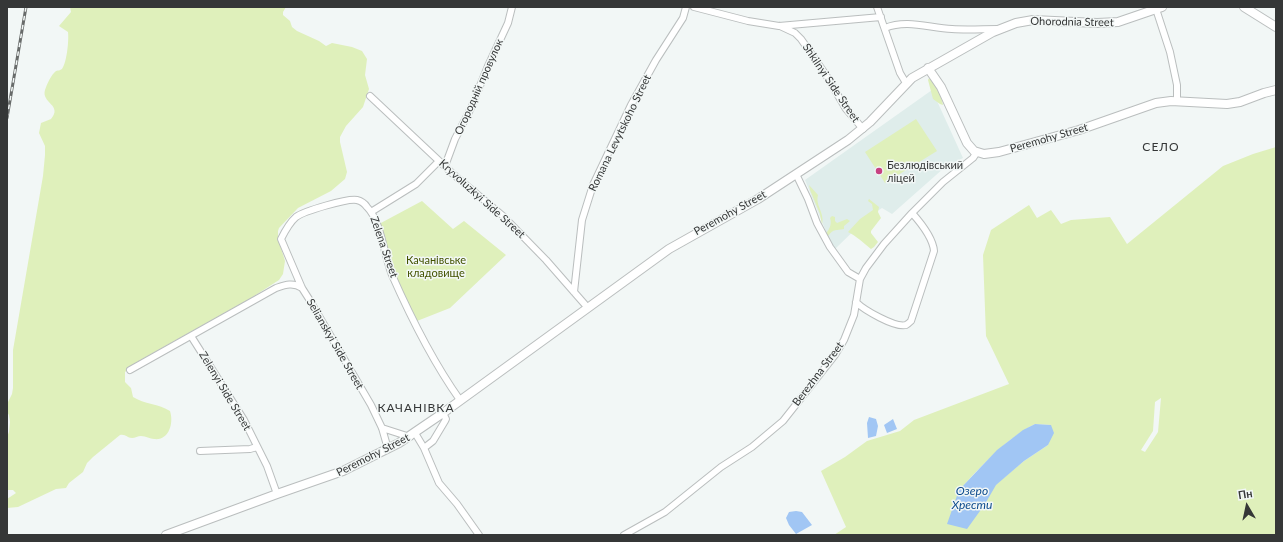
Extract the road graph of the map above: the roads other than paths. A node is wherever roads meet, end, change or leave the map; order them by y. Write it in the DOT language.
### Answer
graph roads {
  1 [pos="512,7"];
  2 [pos="686,7"];
  3 [pos="694,7"];
  4 [pos="877,7"];
  5 [pos="1244,7"];
  6 [pos="1159,8"];
  7 [pos="881,16"];
  8 [pos="779,26"];
  9 [pos="1276,27"];
  10 [pos="885,28"];
  11 [pos="998,29"];
  12 [pos="928,68"];
  13 [pos="906,83"];
  14 [pos="1276,90"];
  15 [pos="370,96"];
  16 [pos="1177,101"];
  17 [pos="863,129"];
  18 [pos="977,152"];
  19 [pos="439,161"];
  20 [pos="445,166"];
  21 [pos="796,174"];
  22 [pos="371,212"];
  23 [pos="912,213"];
  24 [pos="281,239"];
  25 [pos="860,279"];
  26 [pos="302,288"];
  27 [pos="574,292"];
  28 [pos="856,302"];
  29 [pos="588,308"];
  30 [pos="191,336"];
  31 [pos="130,370"];
  32 [pos="460,400"];
  33 [pos="443,413"];
  34 [pos="382,428"];
  35 [pos="412,435"];
  36 [pos="257,447"];
  37 [pos="424,448"];
  38 [pos="388,449"];
  39 [pos="200,451"];
  40 [pos="277,494"];
  41 [pos="166,535"];
  42 [pos="479,535"];
  43 [pos="624,535"];
  1 -- 20 [label="street, Огородній провулок"];
  2 -- 27 [label="street, Romana Levytskoho Street"];
  3 -- 8 [label="street"];
  4 -- 7 [label="street"];
  5 -- 9 [label="street"];
  6 -- 11 [label="street, Ohorodnia Street"];
  6 -- 16 [label="street"];
  7 -- 8 [label="street"];
  7 -- 10 [label="street"];
  8 -- 17 [label="street, Shkilnyi Side Street"];
  10 -- 11 [label="street, Ohorodnia Street"];
  10 -- 13 [label="street"];
  11 -- 12 [label="street, Peremohy Street"];
  12 -- 13 [label="street, Peremohy Street"];
  12 -- 18 [label="street"];
  13 -- 17 [label="street, Peremohy Street"];
  14 -- 16 [label="street, Peremohy Street"];
  15 -- 19 [label="street, Kryvoluzkyi Side Street"];
  16 -- 18 [label="street, Peremohy Street"];
  17 -- 21 [label="street, Peremohy Street"];
  18 -- 23 [label="street, Berezhna Street"];
  19 -- 20 [label="street, Kryvoluzkyi Side Street"];
  19 -- 22 [label="street"];
  20 -- 27 [label="street, Kryvoluzkyi Side Street"];
  21 -- 25 [label="street"];
  21 -- 29 [label="street, Peremohy Street"];
  22 -- 24 [label="street, Zelena Street"];
  22 -- 32 [label="street, Zelena Street"];
  23 -- 25 [label="street, Berezhna Street"];
  23 -- 28 [label="street"];
  24 -- 26 [label="street, Selianskyi Side Street"];
  25 -- 28 [label="street, Berezhna Street"];
  26 -- 30 [label="street"];
  26 -- 34 [label="street, Selianskyi Side Street"];
  27 -- 29 [label="street, Kryvoluzkyi Side Street"];
  28 -- 43 [label="street, Berezhna Street"];
  29 -- 32 [label="street, Peremohy Street"];
  30 -- 31 [label="street"];
  30 -- 36 [label="street, Zelenyi Side Street"];
  32 -- 33 [label="street, Peremohy Street"];
  33 -- 35 [label="street, Peremohy Street"];
  33 -- 37 [label="street"];
  34 -- 35 [label="street"];
  34 -- 38 [label="street, Selianskyi Side Street"];
  35 -- 37 [label="street"];
  35 -- 38 [label="street, Peremohy Street"];
  36 -- 39 [label="street, Zelenyi Side Street"];
  36 -- 40 [label="street, Zelenyi Side Street"];
  37 -- 42 [label="street"];
  38 -- 40 [label="street, Peremohy Street"];
  40 -- 41 [label="street, Peremohy Street"];
}
